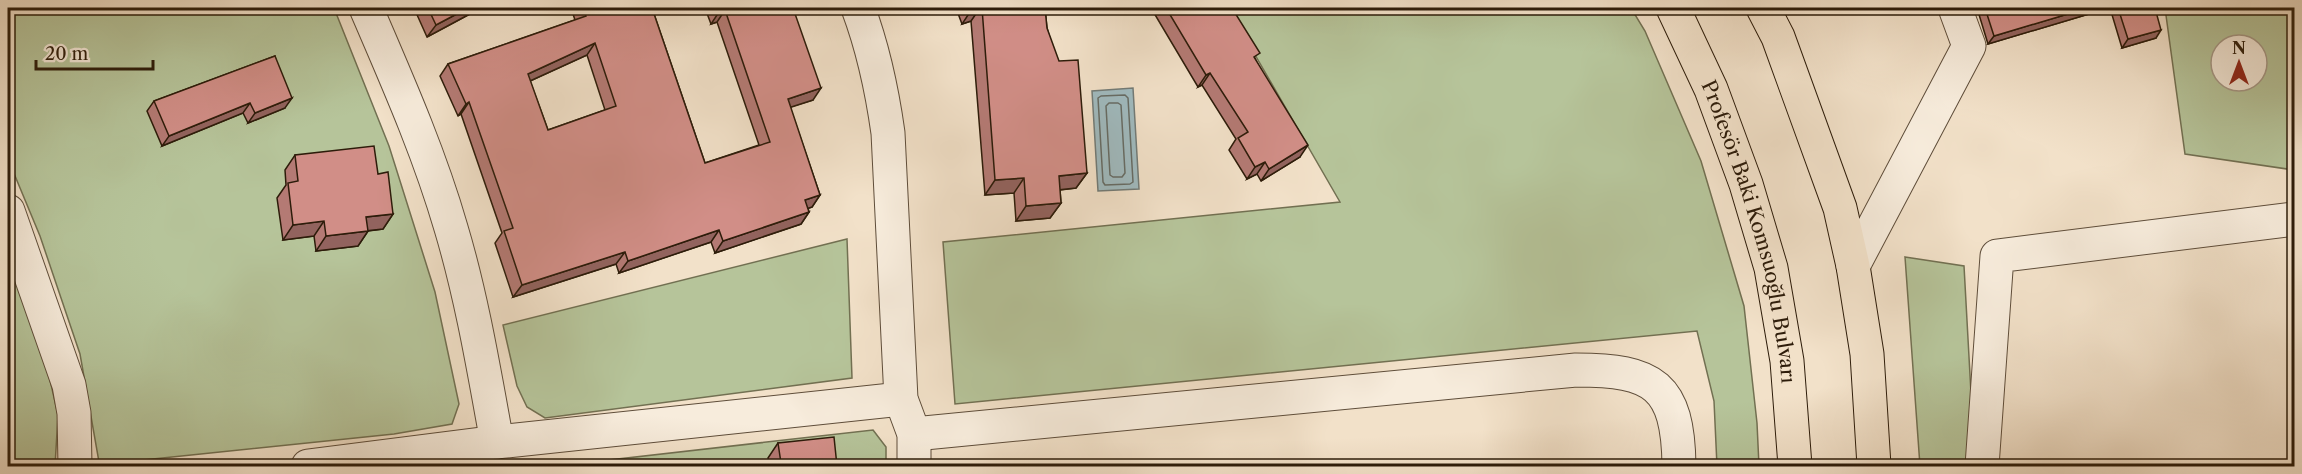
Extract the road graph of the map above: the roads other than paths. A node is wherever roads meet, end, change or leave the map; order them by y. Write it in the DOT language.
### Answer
graph roads {
  1 [pos="366,8"];
  2 [pos="858,8"];
  3 [pos="1673,8"];
  4 [pos="1763,8"];
  5 [pos="1955,8"];
  6 [pos="8,211"];
  7 [pos="2295,219"];
  8 [pos="1853,266"];
  9 [pos="901,399"];
  10 [pos="914,434"];
  11 [pos="497,442"];
  12 [pos="75,466"];
  13 [pos="308,466"];
  14 [pos="914,466"];
  15 [pos="1680,466"];
  16 [pos="1795,466"];
  17 [pos="1874,466"];
  18 [pos="1982,466"];
  1 -- 11 [label="street"];
  2 -- 9 [label="street"];
  3 -- 16 [label="main road, Profesör Baki Komsuoğlu Bulvarı"];
  4 -- 8 [label="main road"];
  5 -- 8 [label="street"];
  6 -- 12 [label="street"];
  7 -- 18 [label="street"];
  8 -- 17 [label="main road"];
  9 -- 10 [label="street"];
  9 -- 11 [label="street"];
  10 -- 14 [label="street"];
  10 -- 15 [label="street"];
  11 -- 13 [label="street"];
}
